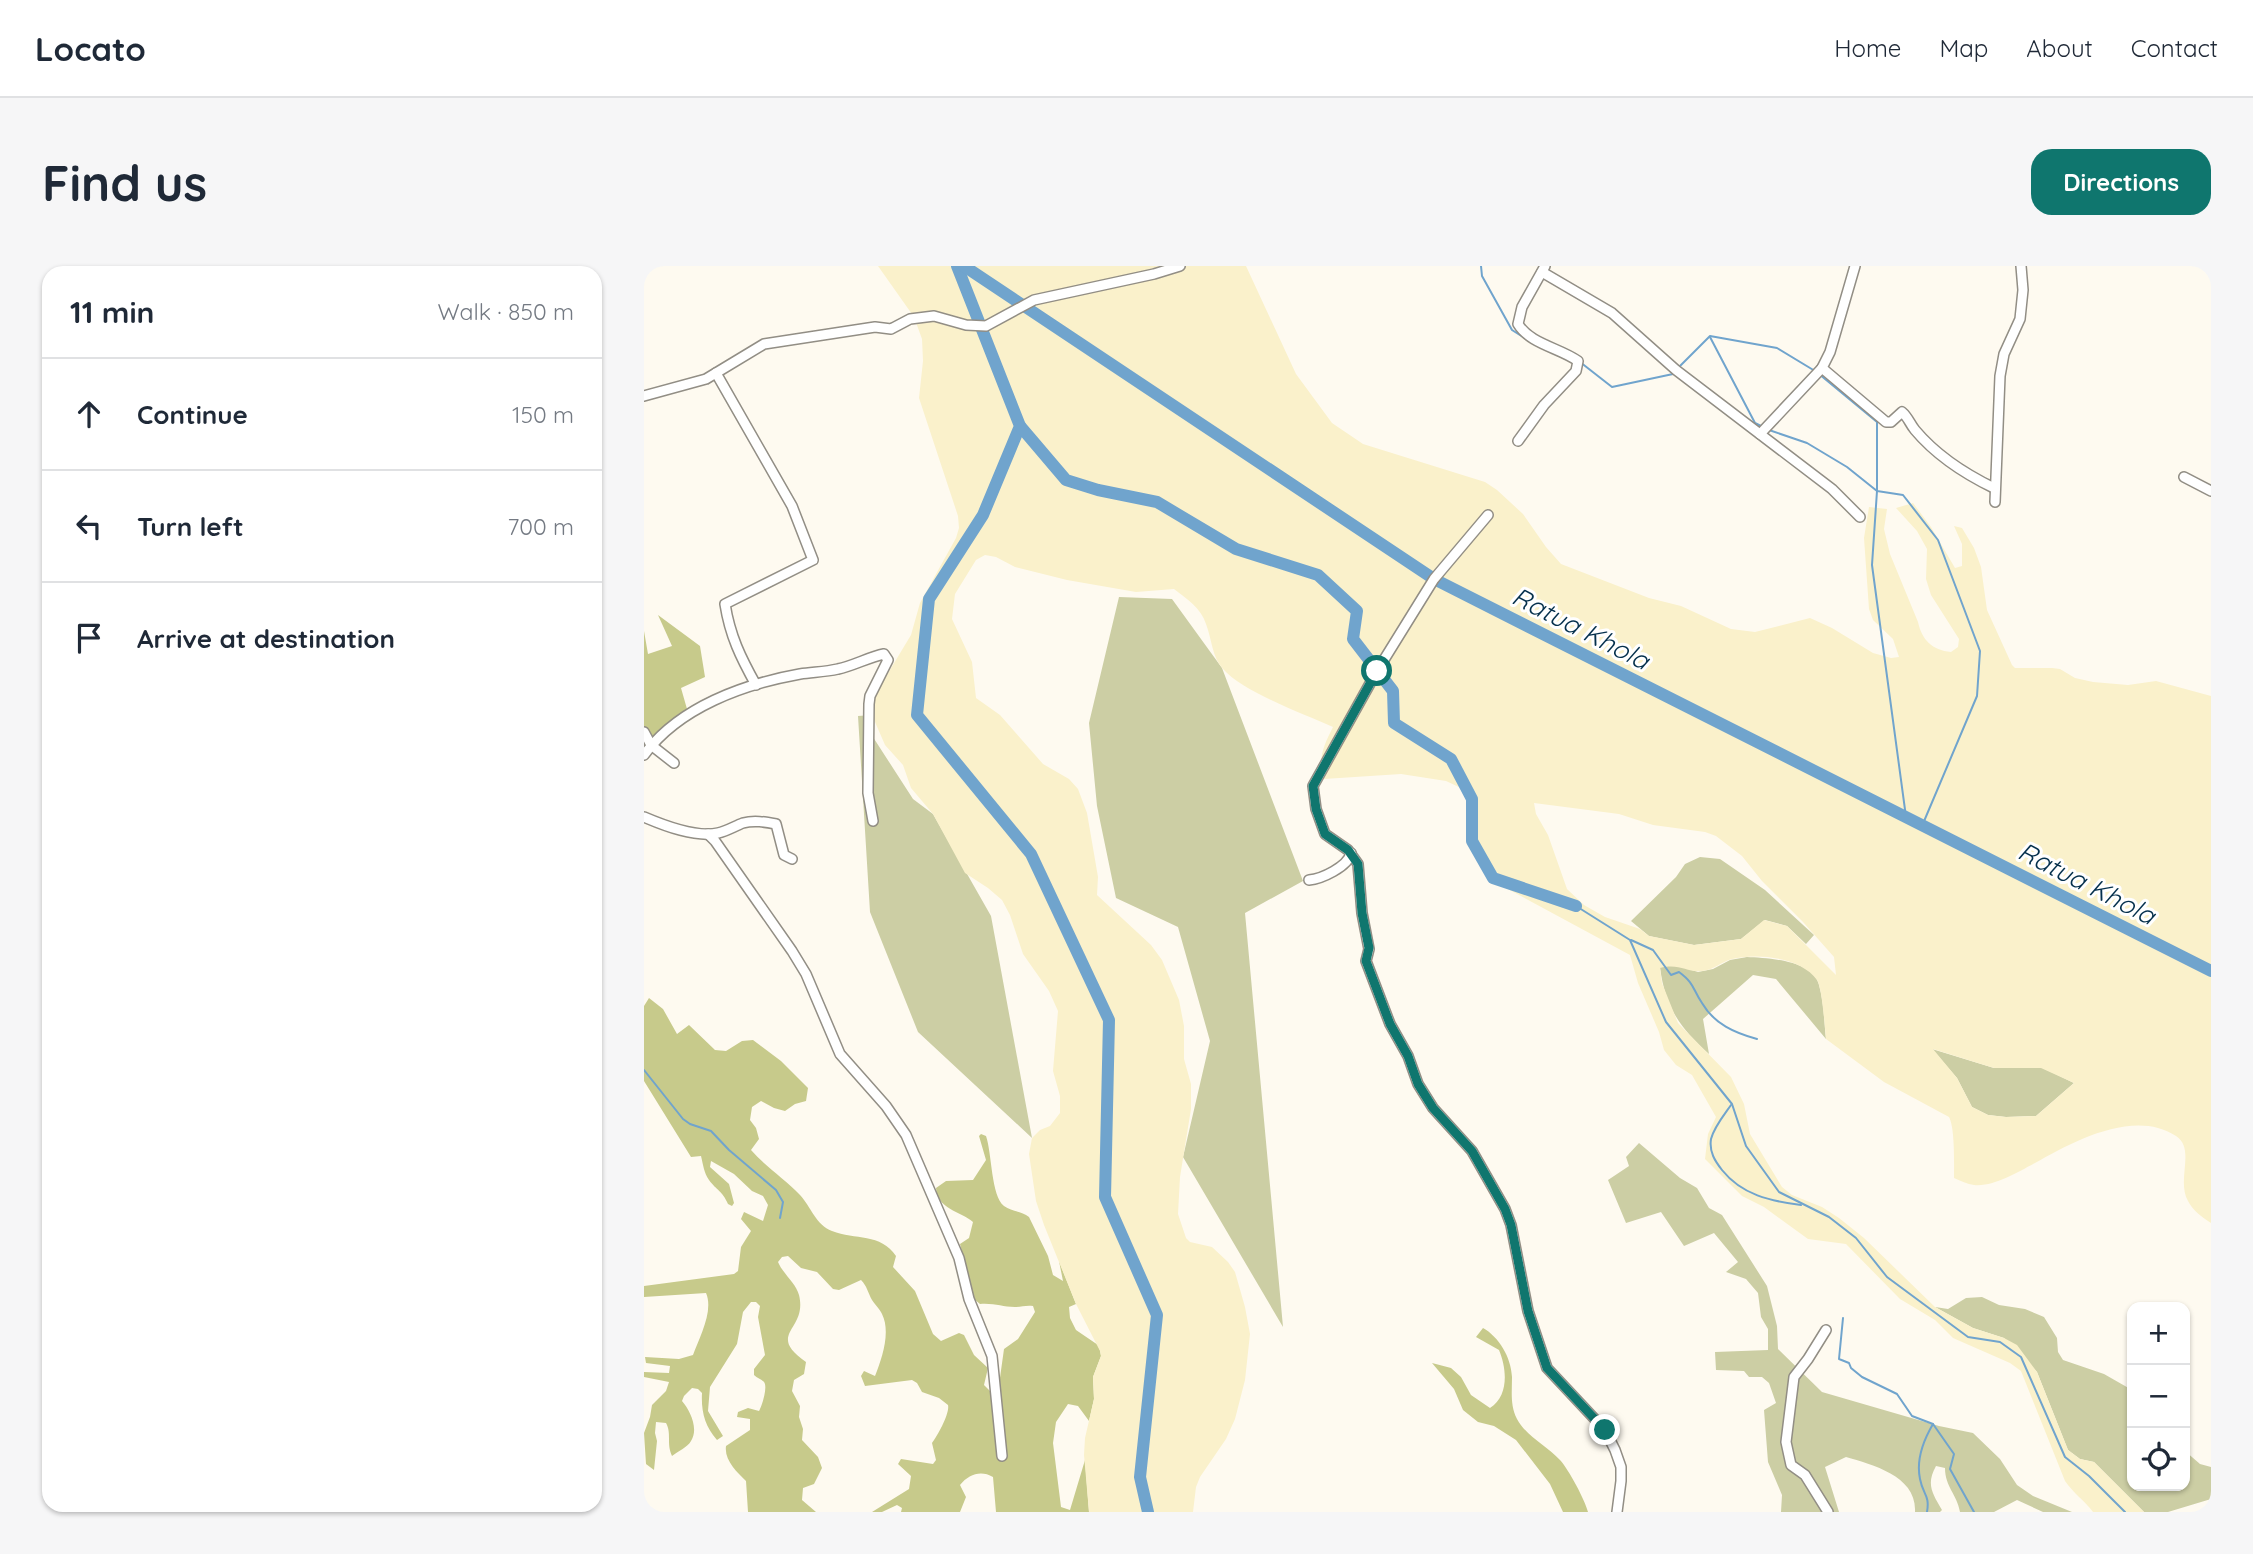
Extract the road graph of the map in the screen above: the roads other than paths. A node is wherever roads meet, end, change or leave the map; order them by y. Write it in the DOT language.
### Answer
graph roads {
  1 [pos="1180,266"];
  2 [pos="1855,266"];
  3 [pos="2021,266"];
  4 [pos="1543,269"];
  5 [pos="1822,368"];
  6 [pos="716,373"];
  7 [pos="644,396"];
  8 [pos="1760,434"];
  9 [pos="1518,441"];
  10 [pos="2184,477"];
  11 [pos="1994,488"];
  12 [pos="2211,491"];
  13 [pos="1995,502"];
  14 [pos="1488,515"];
  15 [pos="1860,517"];
  16 [pos="756,685"];
  17 [pos="644,732"];
  18 [pos="651,745"];
  19 [pos="644,755"];
  20 [pos="674,762"];
  21 [pos="644,817"];
  22 [pos="873,821"];
  23 [pos="708,834"];
  24 [pos="1351,853"];
  25 [pos="792,859"];
  26 [pos="1309,880"];
  27 [pos="1826,1330"];
  28 [pos="1002,1456"];
  29 [pos="1617,1512"];
  30 [pos="1828,1512"];
  1 -- 6 [label="street"];
  2 -- 5 [label="street"];
  3 -- 11 [label="street"];
  4 -- 8 [label="street"];
  4 -- 9 [label="street"];
  5 -- 8 [label="street"];
  5 -- 11 [label="street"];
  6 -- 7 [label="street"];
  6 -- 16 [label="street"];
  8 -- 15 [label="street"];
  10 -- 12 [label="street"];
  11 -- 13 [label="street"];
  14 -- 24 [label="street"];
  16 -- 18 [label="street"];
  16 -- 22 [label="street"];
  17 -- 18 [label="street"];
  18 -- 19 [label="street"];
  18 -- 20 [label="street"];
  21 -- 23 [label="street"];
  23 -- 25 [label="street"];
  23 -- 28 [label="street"];
  24 -- 26 [label="street"];
  24 -- 29 [label="street"];
  27 -- 30 [label="street"];
}
